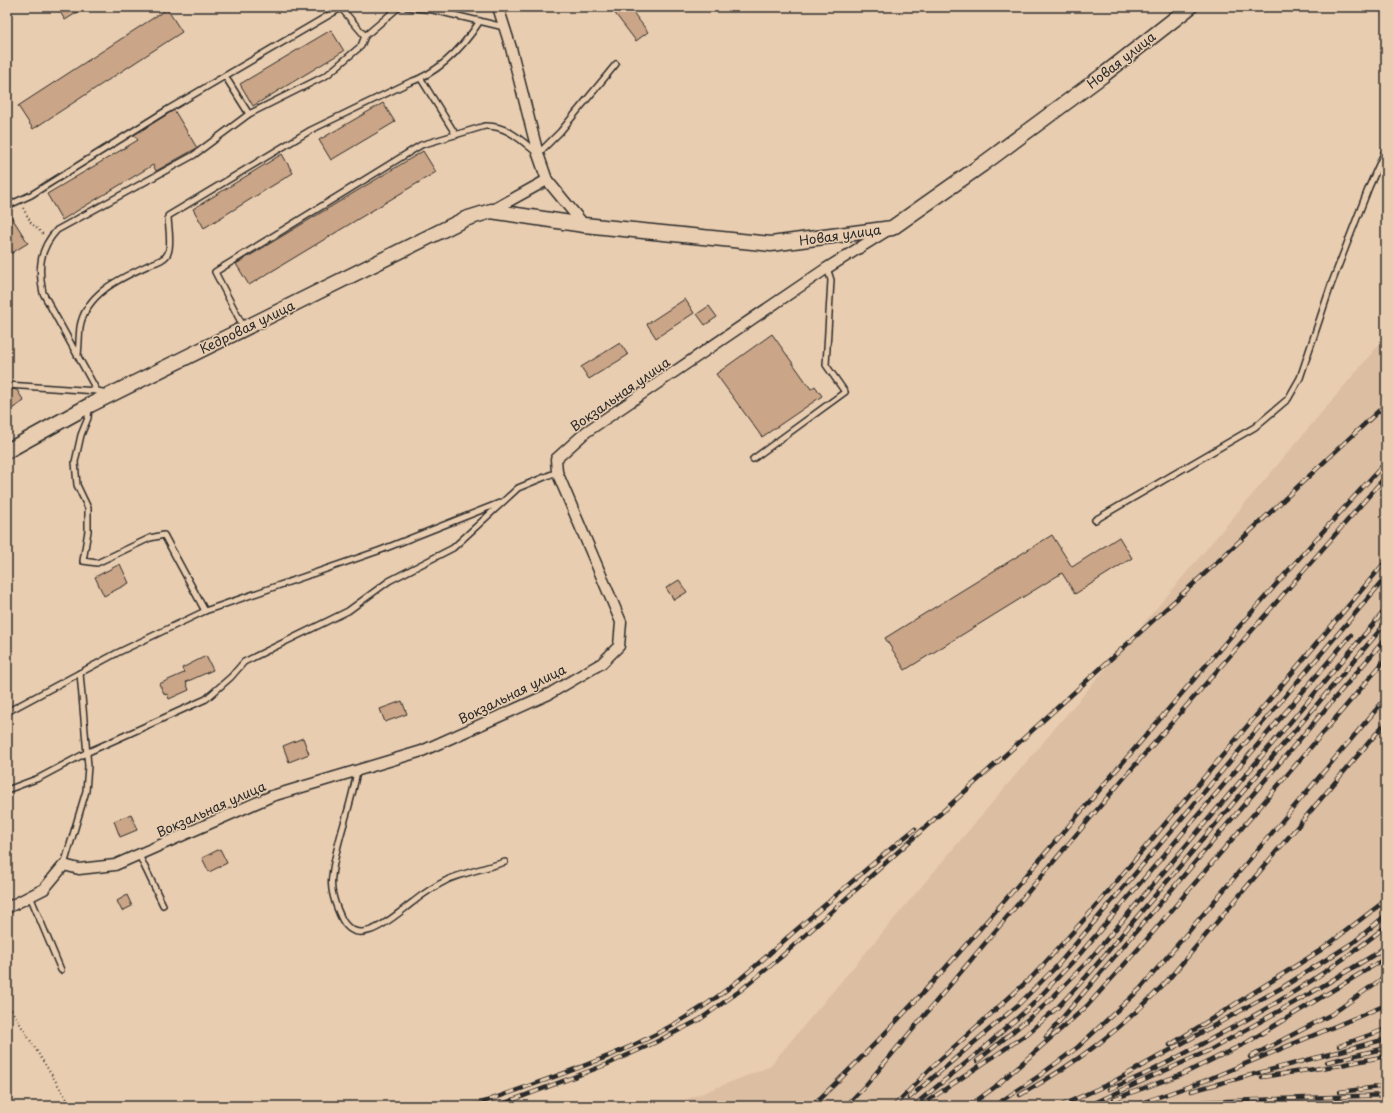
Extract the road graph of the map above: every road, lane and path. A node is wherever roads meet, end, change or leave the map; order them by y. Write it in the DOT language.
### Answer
graph roads {
  1 [pos="398,7"];
  2 [pos="407,7"];
  3 [pos="498,7"];
  4 [pos="1190,7"];
  5 [pos="480,21"];
  6 [pos="504,28"];
  7 [pos="365,36"];
  8 [pos="616,64"];
  9 [pos="225,76"];
  10 [pos="421,79"];
  11 [pos="249,114"];
  12 [pos="456,135"];
  13 [pos="1386,149"];
  14 [pos="538,154"];
  15 [pos="547,180"];
  16 [pos="20,201"];
  17 [pos="7,206"];
  18 [pos="491,212"];
  19 [pos="584,225"];
  20 [pos="892,228"];
  21 [pos="48,239"];
  22 [pos="827,268"];
  23 [pos="244,329"];
  24 [pos="78,356"];
  25 [pos="7,385"];
  26 [pos="104,393"];
  27 [pos="90,405"];
  28 [pos="7,451"];
  29 [pos="753,459"];
  30 [pos="557,472"];
  31 [pos="505,501"];
  32 [pos="1095,520"];
  33 [pos="205,611"];
  34 [pos="80,673"];
  35 [pos="7,712"];
  36 [pos="86,753"];
  37 [pos="357,770"];
  38 [pos="7,790"];
  39 [pos="139,855"];
  40 [pos="504,862"];
  41 [pos="64,865"];
  42 [pos="30,896"];
  43 [pos="163,905"];
  44 [pos="7,908"];
  45 [pos="61,970"];
  46 [pos="7,1003"];
  47 [pos="72,1106"];
  48 [pos="88,1106"];
  1 -- 7 [label="lane"];
  2 -- 5 [label="lane"];
  3 -- 6 [label="street"];
  4 -- 20 [label="street, Новая улица"];
  5 -- 6 [label="lane"];
  5 -- 10 [label="lane"];
  6 -- 14 [label="street"];
  7 -- 9 [label="lane"];
  7 -- 11 [label="lane"];
  8 -- 14 [label="lane"];
  9 -- 11 [label="lane"];
  9 -- 16 [label="lane"];
  10 -- 12 [label="lane"];
  10 -- 24 [label="lane"];
  11 -- 21 [label="lane"];
  12 -- 14 [label="lane"];
  12 -- 23 [label="lane"];
  13 -- 32 [label="lane"];
  14 -- 15 [label="street"];
  15 -- 18 [label="street"];
  15 -- 19 [label="street"];
  16 -- 17 [label="lane"];
  16 -- 21 [label="path"];
  18 -- 19 [label="street, Новая улица"];
  18 -- 23 [label="street, Кедровая улица"];
  19 -- 20 [label="street, Новая улица"];
  20 -- 22 [label="street, Вокзальная улица"];
  21 -- 24 [label="lane"];
  22 -- 29 [label="lane"];
  22 -- 30 [label="street, Вокзальная улица"];
  23 -- 26 [label="street, Кедровая улица"];
  24 -- 26 [label="lane"];
  25 -- 26 [label="lane"];
  26 -- 27 [label="street, Кедровая улица"];
  27 -- 28 [label="street, Кедровая улица"];
  27 -- 33 [label="lane"];
  30 -- 31 [label="lane"];
  30 -- 37 [label="street, Вокзальная улица"];
  31 -- 33 [label="lane"];
  31 -- 36 [label="lane"];
  33 -- 34 [label="lane"];
  34 -- 35 [label="lane"];
  34 -- 36 [label="lane"];
  36 -- 38 [label="lane"];
  36 -- 41 [label="lane"];
  37 -- 39 [label="street, Вокзальная улица"];
  37 -- 40 [label="lane"];
  39 -- 41 [label="street, Вокзальная улица"];
  39 -- 43 [label="lane"];
  41 -- 42 [label="street"];
  42 -- 44 [label="street"];
  42 -- 45 [label="lane"];
  46 -- 47 [label="path"];
  47 -- 48 [label="path"];
}
